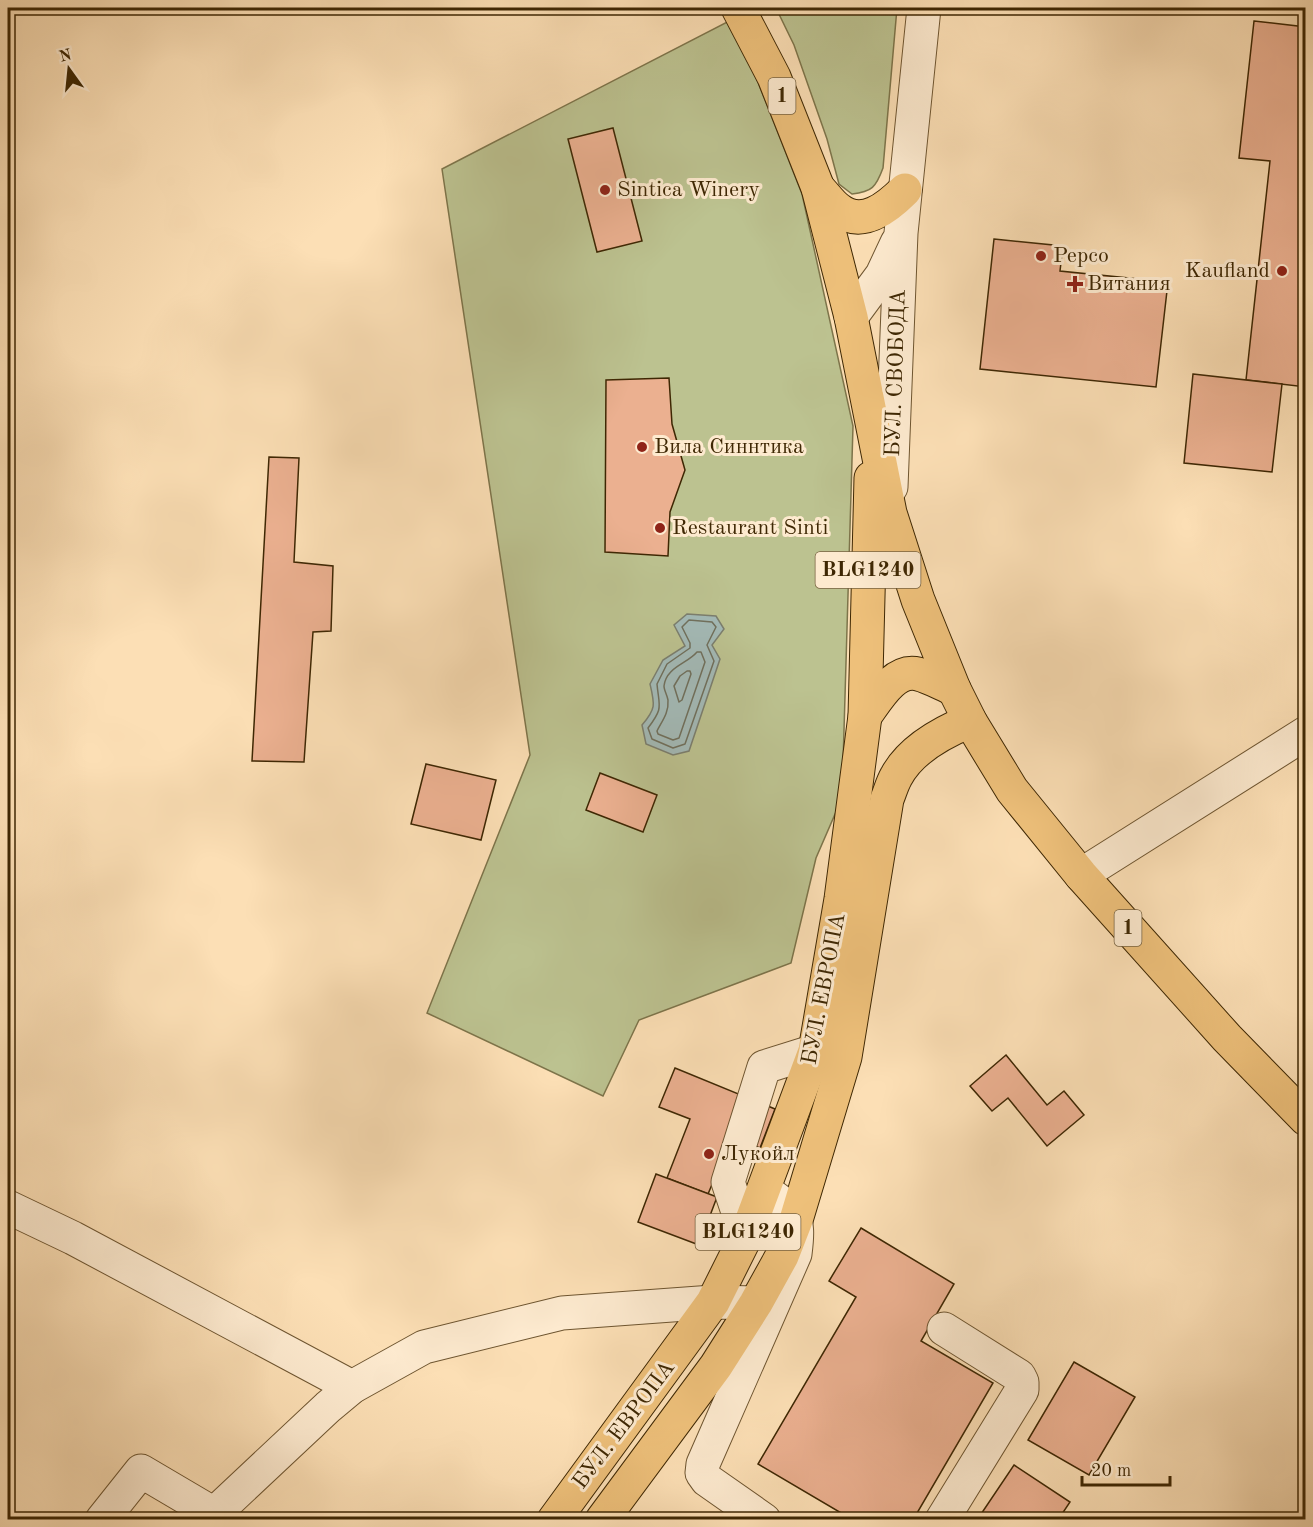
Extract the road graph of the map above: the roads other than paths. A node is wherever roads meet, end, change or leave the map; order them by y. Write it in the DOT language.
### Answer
graph roads {
  1 [pos="738,8"];
  2 [pos="924,8"];
  3 [pos="818,188"];
  4 [pos="905,190"];
  5 [pos="901,233"];
  6 [pos="851,316"];
  7 [pos="872,425"];
  8 [pos="891,513"];
  9 [pos="954,689"];
  10 [pos="865,716"];
  11 [pos="970,721"];
  12 [pos="1305,733"];
  13 [pos="1081,875"];
  14 [pos="815,1051"];
  15 [pos="1305,1119"];
  16 [pos="765,1190"];
  17 [pos="8,1207"];
  18 [pos="796,1220"];
  19 [pos="746,1236"];
  20 [pos="713,1302"];
  21 [pos="756,1303"];
  22 [pos="944,1329"];
  23 [pos="352,1387"];
  24 [pos="102,1520"];
  25 [pos="554,1520"];
  26 [pos="602,1520"];
  27 [pos="764,1520"];
  28 [pos="942,1520"];
  1 -- 3 [label="main road, 1"];
  2 -- 4 [label="street, БУЛ. СВОБОДА"];
  3 -- 4 [label="main road"];
  3 -- 6 [label="main road, 1"];
  4 -- 5 [label="street, БУЛ. СВОБОДА"];
  5 -- 6 [label="street, БУЛ. СВОБОДА"];
  5 -- 8 [label="street, БУЛ. СВОБОДА"];
  6 -- 7 [label="main road, 1"];
  7 -- 8 [label="main road, 1"];
  7 -- 10 [label="main road, БУЛ. ЕВРОПА / BLG1240"];
  8 -- 9 [label="main road, 1"];
  9 -- 10 [label="main road"];
  9 -- 11 [label="main road, 1"];
  10 -- 14 [label="main road, БУЛ. ЕВРОПА / BLG1240"];
  11 -- 13 [label="main road, 1"];
  11 -- 18 [label="main road, БУЛ. ЕВРОПА / BLG1240"];
  12 -- 13 [label="street"];
  13 -- 15 [label="main road, 1"];
  14 -- 16 [label="main road, БУЛ. ЕВРОПА / BLG1240"];
  14 -- 19 [label="street"];
  16 -- 18 [label="street"];
  16 -- 19 [label="main road, БУЛ. ЕВРОПА / BLG1240"];
  17 -- 23 [label="street"];
  18 -- 21 [label="main road, БУЛ. ЕВРОПА / BLG1240"];
  18 -- 27 [label="street"];
  19 -- 20 [label="main road, БУЛ. ЕВРОПА / BLG1240"];
  20 -- 21 [label="street"];
  20 -- 23 [label="street"];
  20 -- 25 [label="main road, БУЛ. ЕВРОПА / BLG1240"];
  21 -- 26 [label="main road, БУЛ. ЕВРОПА / BLG1240"];
  22 -- 28 [label="street"];
  23 -- 24 [label="street"];
}
